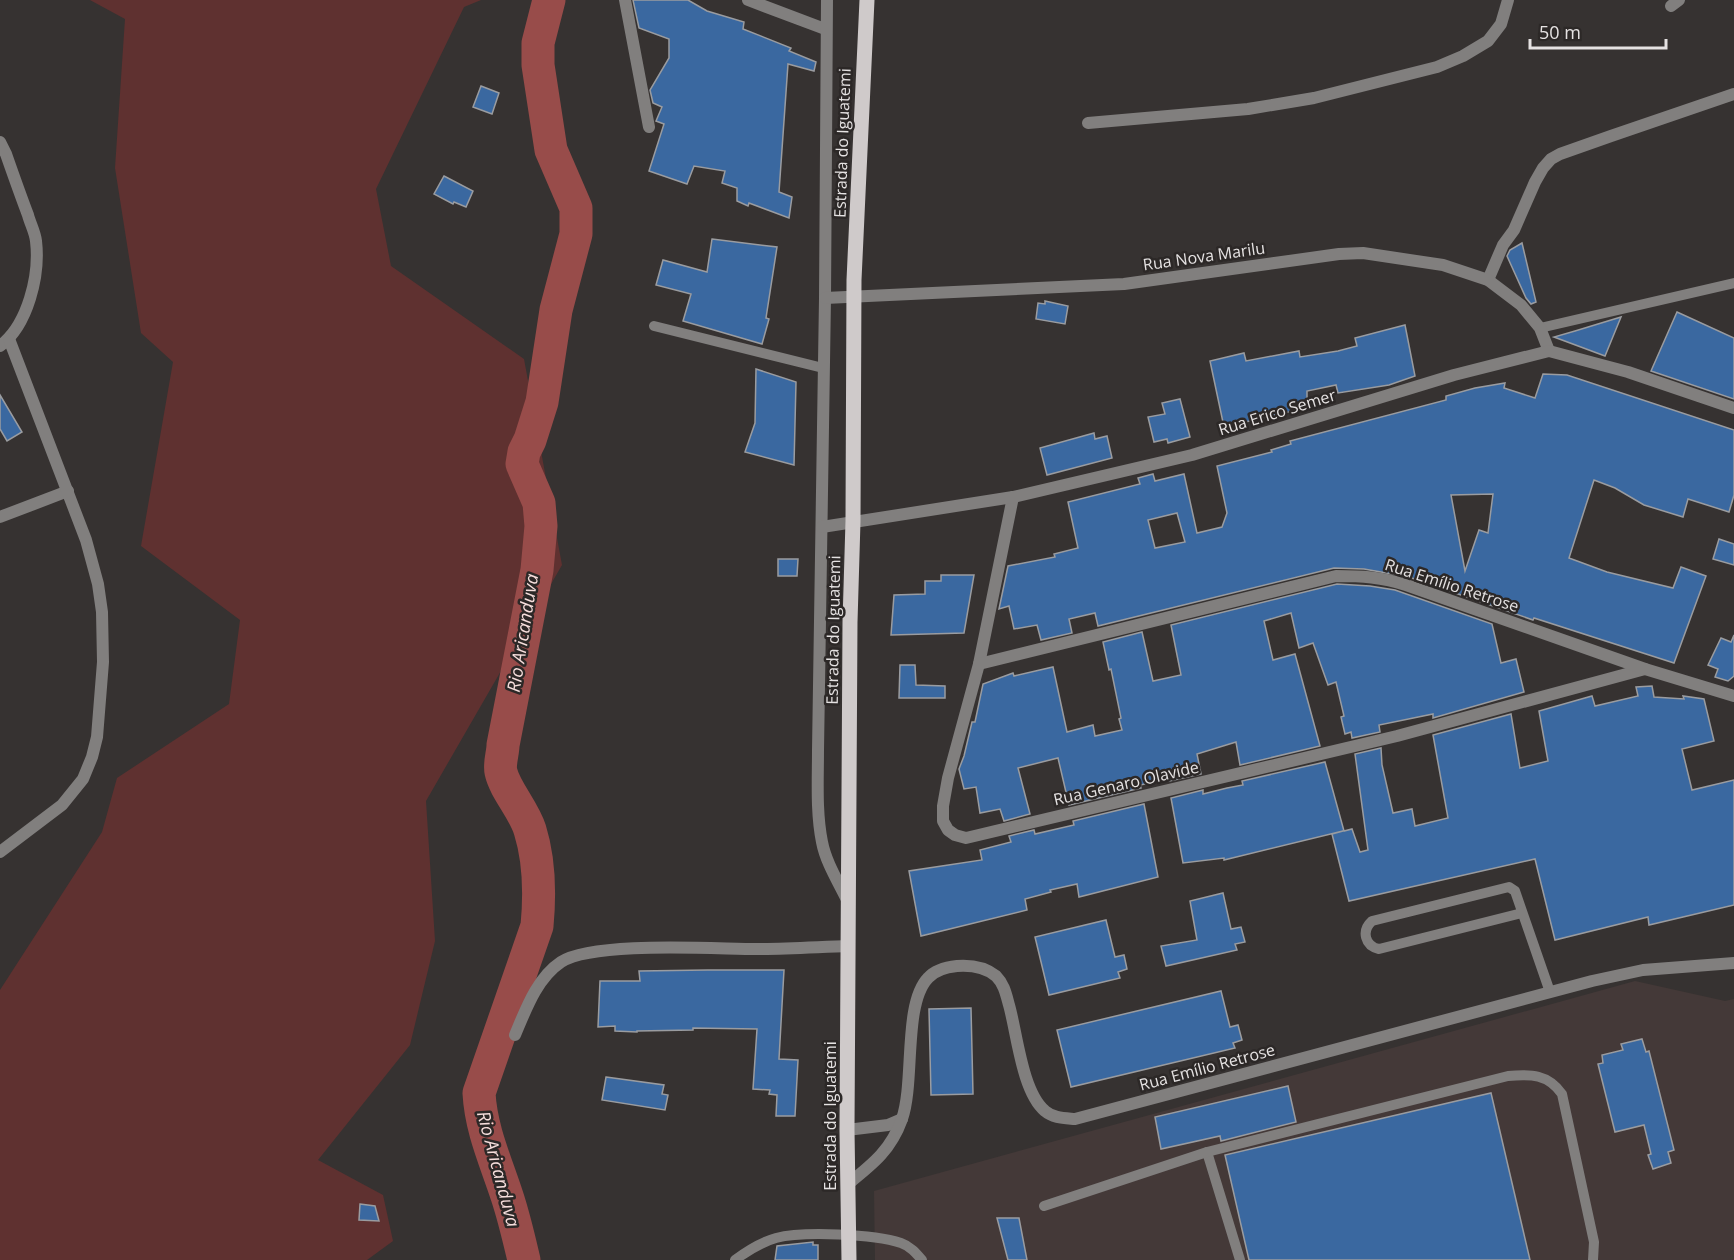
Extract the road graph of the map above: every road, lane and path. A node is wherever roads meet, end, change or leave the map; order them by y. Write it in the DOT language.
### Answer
graph roads {
  1 [pos="625,0"];
  2 [pos="748,0"];
  3 [pos="826,0"];
  4 [pos="867,0"];
  5 [pos="1508,0"];
  6 [pos="825,29"];
  7 [pos="1734,94"];
  8 [pos="1088,123"];
  9 [pos="649,127"];
  10 [pos="0,142"];
  11 [pos="1488,280"];
  12 [pos="1734,283"];
  13 [pos="854,297"];
  14 [pos="825,298"];
  15 [pos="654,326"];
  16 [pos="1540,328"];
  17 [pos="4,343"];
  18 [pos="1549,351"];
  19 [pos="823,368"];
  20 [pos="1734,408"];
  21 [pos="68,491"];
  22 [pos="1013,497"];
  23 [pos="0,517"];
  24 [pos="853,521"];
  25 [pos="822,526"];
  26 [pos="979,664"];
  27 [pos="1645,669"];
  28 [pos="1734,696"];
  29 [pos="0,852"];
  30 [pos="849,903"];
  31 [pos="1522,913"];
  32 [pos="849,946"];
  33 [pos="1734,963"];
  34 [pos="1550,992"];
  35 [pos="514,1035"];
  36 [pos="902,1119"];
  37 [pos="848,1130"];
  38 [pos="1207,1152"];
  39 [pos="848,1184"];
  40 [pos="1044,1206"];
  41 [pos="849,1235"];
  42 [pos="735,1260"];
  43 [pos="849,1260"];
  44 [pos="922,1260"];
  45 [pos="1240,1260"];
  46 [pos="1593,1260"];
  1 -- 9 [label="street"];
  2 -- 6 [label="street"];
  3 -- 6 [label="street"];
  4 -- 13 [label="main road, Estrada do Iguatemi"];
  5 -- 8 [label="street"];
  6 -- 14 [label="street"];
  7 -- 11 [label="street"];
  10 -- 17 [label="street"];
  11 -- 13 [label="street, Rua Nova Marilu"];
  11 -- 16 [label="street, Rua Nova Marilu"];
  12 -- 16 [label="lane"];
  13 -- 14 [label="street, Rua Nova Marilu"];
  13 -- 24 [label="main road, Estrada do Iguatemi"];
  14 -- 19 [label="street"];
  15 -- 19 [label="lane"];
  16 -- 18 [label="street, Rua Nova Marilu"];
  17 -- 21 [label="street"];
  18 -- 20 [label="street, Rua Erico Semer"];
  18 -- 22 [label="street, Rua Erico Semer"];
  19 -- 25 [label="street"];
  21 -- 23 [label="street"];
  21 -- 29 [label="street"];
  22 -- 24 [label="street, Rua Erico Semer"];
  22 -- 26 [label="street, Rua Genaro Olavide"];
  24 -- 25 [label="street, Rua Erico Semer"];
  24 -- 30 [label="main road, Estrada do Iguatemi"];
  25 -- 30 [label="street"];
  26 -- 27 [label="street, Rua Emílio Retrose"];
  26 -- 27 [label="street, Rua Genaro Olavide"];
  27 -- 28 [label="street, Rua Emílio Retrose"];
  30 -- 32 [label="main road, Estrada do Iguatemi"];
  31 -- 31 [label="lane"];
  31 -- 34 [label="lane"];
  32 -- 35 [label="street"];
  32 -- 37 [label="main road, Estrada do Iguatemi"];
  33 -- 34 [label="street, Rua Emílio Retrose"];
  34 -- 36 [label="street, Rua Emílio Retrose"];
  36 -- 37 [label="street"];
  36 -- 39 [label="street, Rua Emílio Retrose"];
  37 -- 39 [label="main road, Estrada do Iguatemi"];
  38 -- 40 [label="lane"];
  38 -- 45 [label="lane"];
  38 -- 46 [label="lane"];
  39 -- 41 [label="main road, Estrada do Iguatemi"];
  41 -- 42 [label="lane"];
  41 -- 43 [label="main road, Estrada do Iguatemi"];
  41 -- 44 [label="lane"];
}
